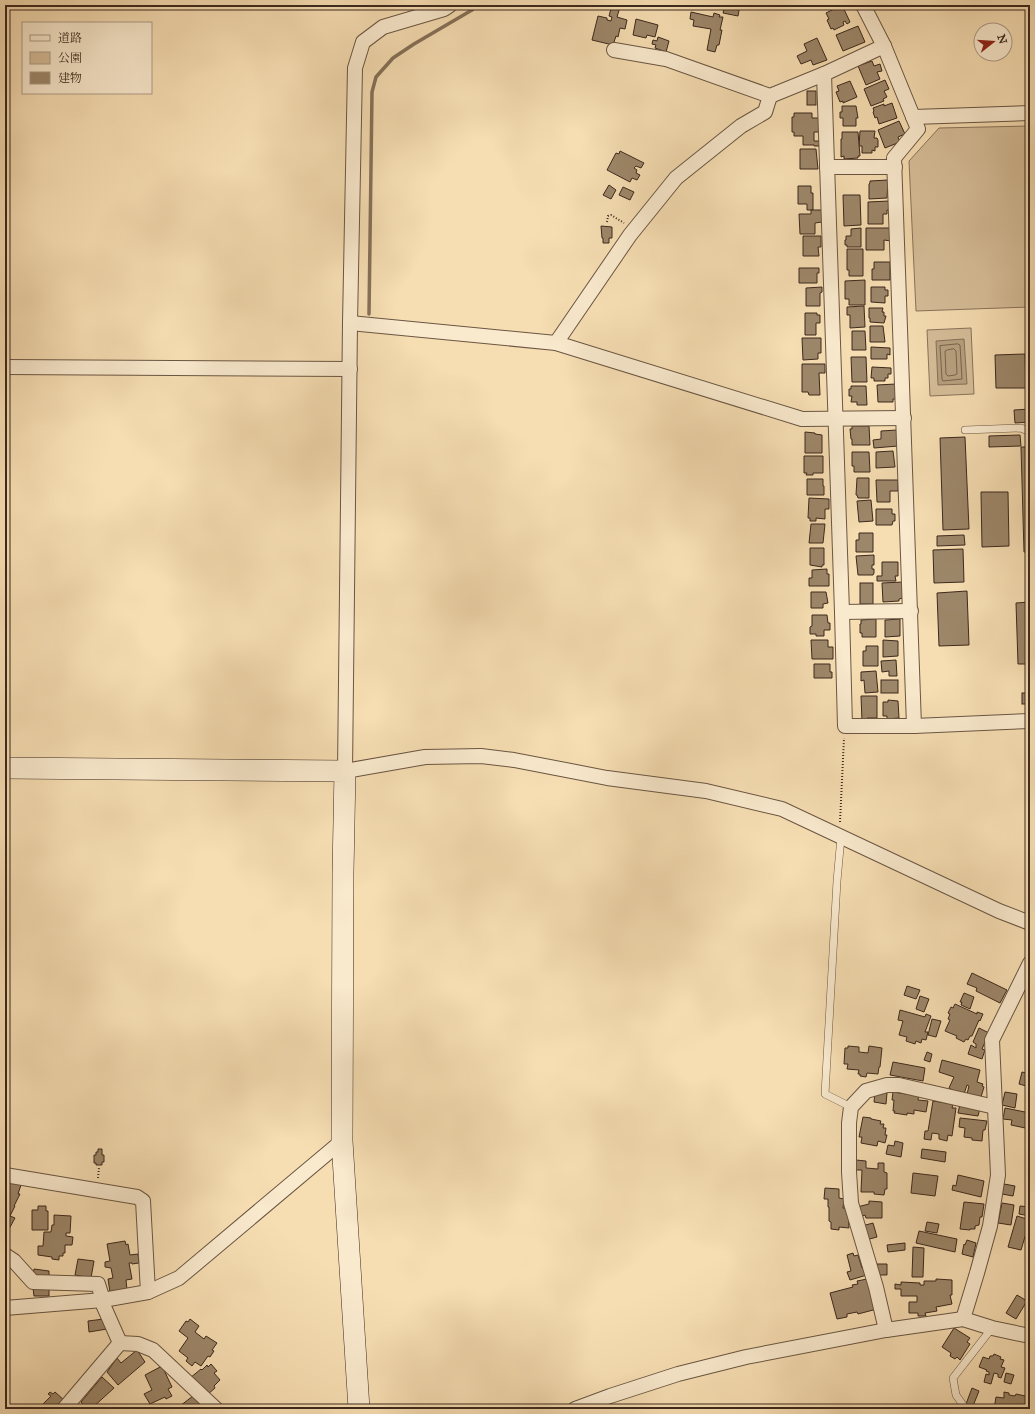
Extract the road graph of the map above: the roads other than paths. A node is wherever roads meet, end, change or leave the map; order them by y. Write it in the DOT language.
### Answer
graph roads {
  1 [pos="450,5"];
  2 [pos="863,5"];
  3 [pos="884,46"];
  4 [pos="614,50"];
  5 [pos="824,74"];
  6 [pos="770,96"];
  7 [pos="1030,113"];
  8 [pos="913,117"];
  9 [pos="827,167"];
  10 [pos="895,167"];
  11 [pos="353,324"];
  12 [pos="556,343"];
  13 [pos="5,367"];
  14 [pos="350,369"];
  15 [pos="835,418"];
  16 [pos="904,418"];
  17 [pos="965,430"];
  18 [pos="1030,432"];
  19 [pos="911,611"];
  20 [pos="842,612"];
  21 [pos="1030,722"];
  22 [pos="914,726"];
  23 [pos="5,768"];
  24 [pos="351,770"];
  25 [pos="841,837"];
  26 [pos="1030,923"];
  27 [pos="1030,963"];
  28 [pos="851,1107"];
  29 [pos="995,1107"];
  30 [pos="342,1141"];
  31 [pos="5,1175"];
  32 [pos="5,1255"];
  33 [pos="148,1292"];
  34 [pos="102,1300"];
  35 [pos="5,1308"];
  36 [pos="963,1319"];
  37 [pos="992,1328"];
  38 [pos="886,1330"];
  39 [pos="1030,1336"];
  40 [pos="120,1343"];
  41 [pos="64,1409"];
  42 [pos="216,1409"];
  43 [pos="359,1409"];
  44 [pos="575,1409"];
  45 [pos="966,1409"];
  1 -- 11 [label="street"];
  2 -- 3 [label="street"];
  3 -- 5 [label="street"];
  3 -- 8 [label="street"];
  4 -- 6 [label="street"];
  5 -- 6 [label="street"];
  5 -- 9 [label="street"];
  6 -- 12 [label="street"];
  7 -- 8 [label="street"];
  8 -- 10 [label="street"];
  9 -- 10 [label="street"];
  9 -- 15 [label="street"];
  10 -- 16 [label="street"];
  11 -- 12 [label="street"];
  11 -- 14 [label="street"];
  12 -- 15 [label="street"];
  13 -- 14 [label="street"];
  14 -- 24 [label="street"];
  15 -- 16 [label="street"];
  15 -- 20 [label="street"];
  16 -- 19 [label="street"];
  17 -- 18 [label="lane"];
  19 -- 20 [label="street"];
  19 -- 22 [label="street"];
  20 -- 22 [label="street"];
  21 -- 22 [label="street"];
  23 -- 24 [label="street"];
  24 -- 25 [label="street"];
  24 -- 30 [label="street"];
  25 -- 26 [label="street"];
  25 -- 28 [label="lane"];
  27 -- 29 [label="street"];
  28 -- 29 [label="street"];
  28 -- 38 [label="street"];
  29 -- 36 [label="street"];
  30 -- 33 [label="street"];
  30 -- 43 [label="street"];
  31 -- 33 [label="street"];
  32 -- 34 [label="street"];
  33 -- 34 [label="street"];
  34 -- 35 [label="street"];
  34 -- 40 [label="street"];
  36 -- 37 [label="street"];
  36 -- 38 [label="street"];
  37 -- 39 [label="street"];
  37 -- 45 [label="lane"];
  38 -- 44 [label="street"];
  40 -- 41 [label="street"];
  40 -- 42 [label="street"];
}
